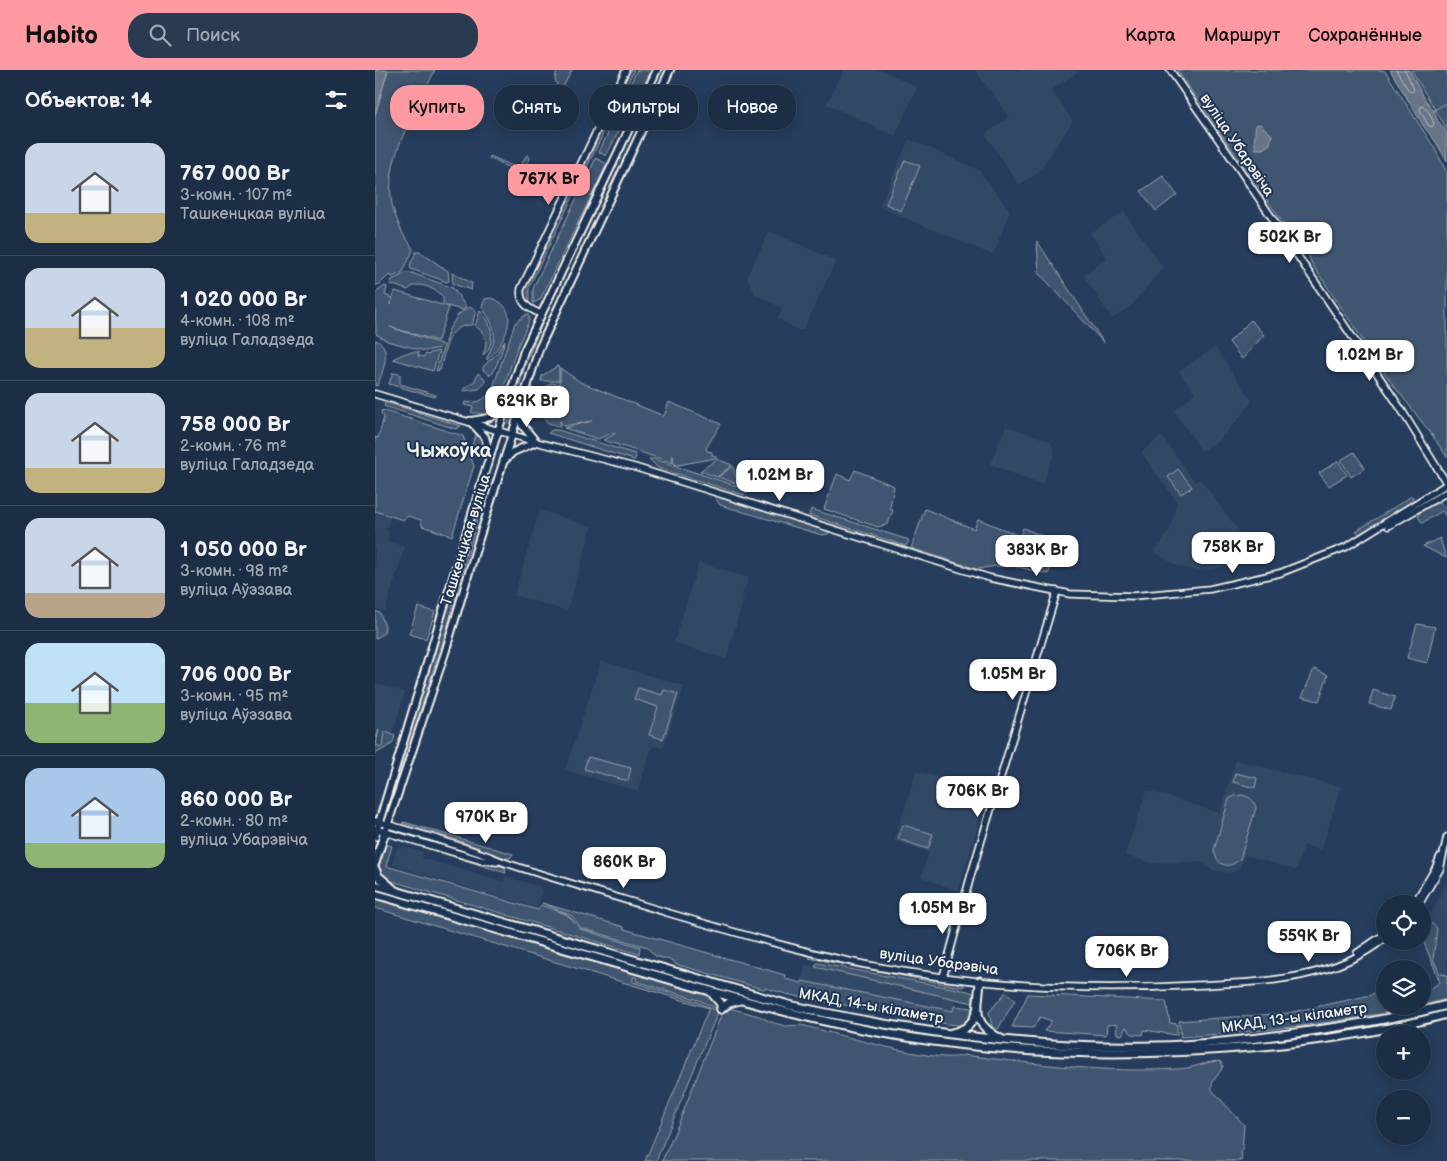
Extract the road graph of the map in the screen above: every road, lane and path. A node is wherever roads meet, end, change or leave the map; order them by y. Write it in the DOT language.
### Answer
graph roads {
  1 [pos="626,70"];
  2 [pos="657,70"];
  3 [pos="670,70"];
  4 [pos="1170,70"];
  5 [pos="541,314"];
  6 [pos="552,319"];
  7 [pos="375,394"];
  8 [pos="508,402"];
  9 [pos="519,407"];
  10 [pos="470,421"];
  11 [pos="499,430"];
  12 [pos="511,434"];
  13 [pos="536,442"];
  14 [pos="490,456"];
  15 [pos="501,465"];
  16 [pos="1447,484"];
  17 [pos="1447,492"];
  18 [pos="1368,534"];
  19 [pos="1057,591"];
  20 [pos="376,827"];
  21 [pos="387,828"];
  22 [pos="1447,837"];
  23 [pos="1445,846"];
  24 [pos="375,863"];
  25 [pos="375,870"];
  26 [pos="375,885"];
  27 [pos="395,891"];
  28 [pos="375,894"];
  29 [pos="1419,895"];
  30 [pos="1424,895"];
  31 [pos="1376,941"];
  32 [pos="1376,944"];
  33 [pos="1348,961"];
  34 [pos="943,977"];
  35 [pos="980,981"];
  36 [pos="711,991"];
  37 [pos="740,1000"];
  38 [pos="1447,1005"];
  39 [pos="978,1008"];
  40 [pos="1447,1014"];
  41 [pos="947,1034"];
  42 [pos="1003,1040"];
  43 [pos="1203,1047"];
  1 -- 5 [label="main road"];
  2 -- 5 [label="main road, Ташкенцкая вуліца"];
  3 -- 6 [label="main road, Ташкенцкая вуліца"];
  4 -- 16 [label="main road, вуліца Убарэвіча"];
  5 -- 6 [label="main road"];
  5 -- 8 [label="main road, Ташкенцкая вуліца"];
  6 -- 9 [label="main road, Ташкенцкая вуліца"];
  7 -- 10 [label="main road"];
  8 -- 10 [label="main road"];
  8 -- 11 [label="main road, Ташкенцкая вуліца"];
  9 -- 12 [label="main road, Ташкенцкая вуліца"];
  9 -- 13 [label="main road"];
  10 -- 11 [label="main road"];
  10 -- 14 [label="main road"];
  11 -- 12 [label="main road"];
  11 -- 14 [label="main road, Ташкенцкая вуліца"];
  12 -- 13 [label="main road"];
  12 -- 15 [label="main road, Ташкенцкая вуліца"];
  13 -- 15 [label="main road"];
  13 -- 19 [label="main road"];
  14 -- 20 [label="main road, Ташкенцкая вуліца"];
  15 -- 21 [label="main road, Ташкенцкая вуліца"];
  16 -- 18 [label="main road"];
  17 -- 18 [label="main road"];
  18 -- 19 [label="main road"];
  19 -- 34 [label="main road"];
  20 -- 21 [label="main road, вуліца Убарэвіча"];
  21 -- 24 [label="highway"];
  21 -- 34 [label="main road, вуліца Убарэвіча"];
  22 -- 23 [label="main road"];
  23 -- 29 [label="main road"];
  23 -- 30 [label="main road"];
  25 -- 27 [label="highway"];
  26 -- 27 [label="highway, МКАД, 14-ы кіламетр"];
  27 -- 41 [label="highway, МКАД, 14-ы кіламетр"];
  28 -- 36 [label="highway"];
  31 -- 33 [label="main road, вуліца Убарэвіча"];
  32 -- 33 [label="main road, вуліца Убарэвіча"];
  33 -- 35 [label="main road, вуліца Убарэвіча"];
  34 -- 35 [label="main road, вуліца Убарэвіча"];
  35 -- 39 [label="highway"];
  36 -- 37 [label="highway, МКАД, 14-ы кіламетр"];
  36 -- 37 [label="highway"];
  37 -- 43 [label="highway, МКАД, 14-ы кіламетр"];
  38 -- 43 [label="highway, МКАД, 13-ы кіламетр"];
  39 -- 41 [label="highway"];
  39 -- 42 [label="highway"];
  40 -- 43 [label="highway, МКАД, 13-ы кіламетр"];
  41 -- 42 [label="highway, МКАД, 14-ы кіламетр"];
  42 -- 43 [label="highway, МКАД, 14-ы кіламетр"];
}
